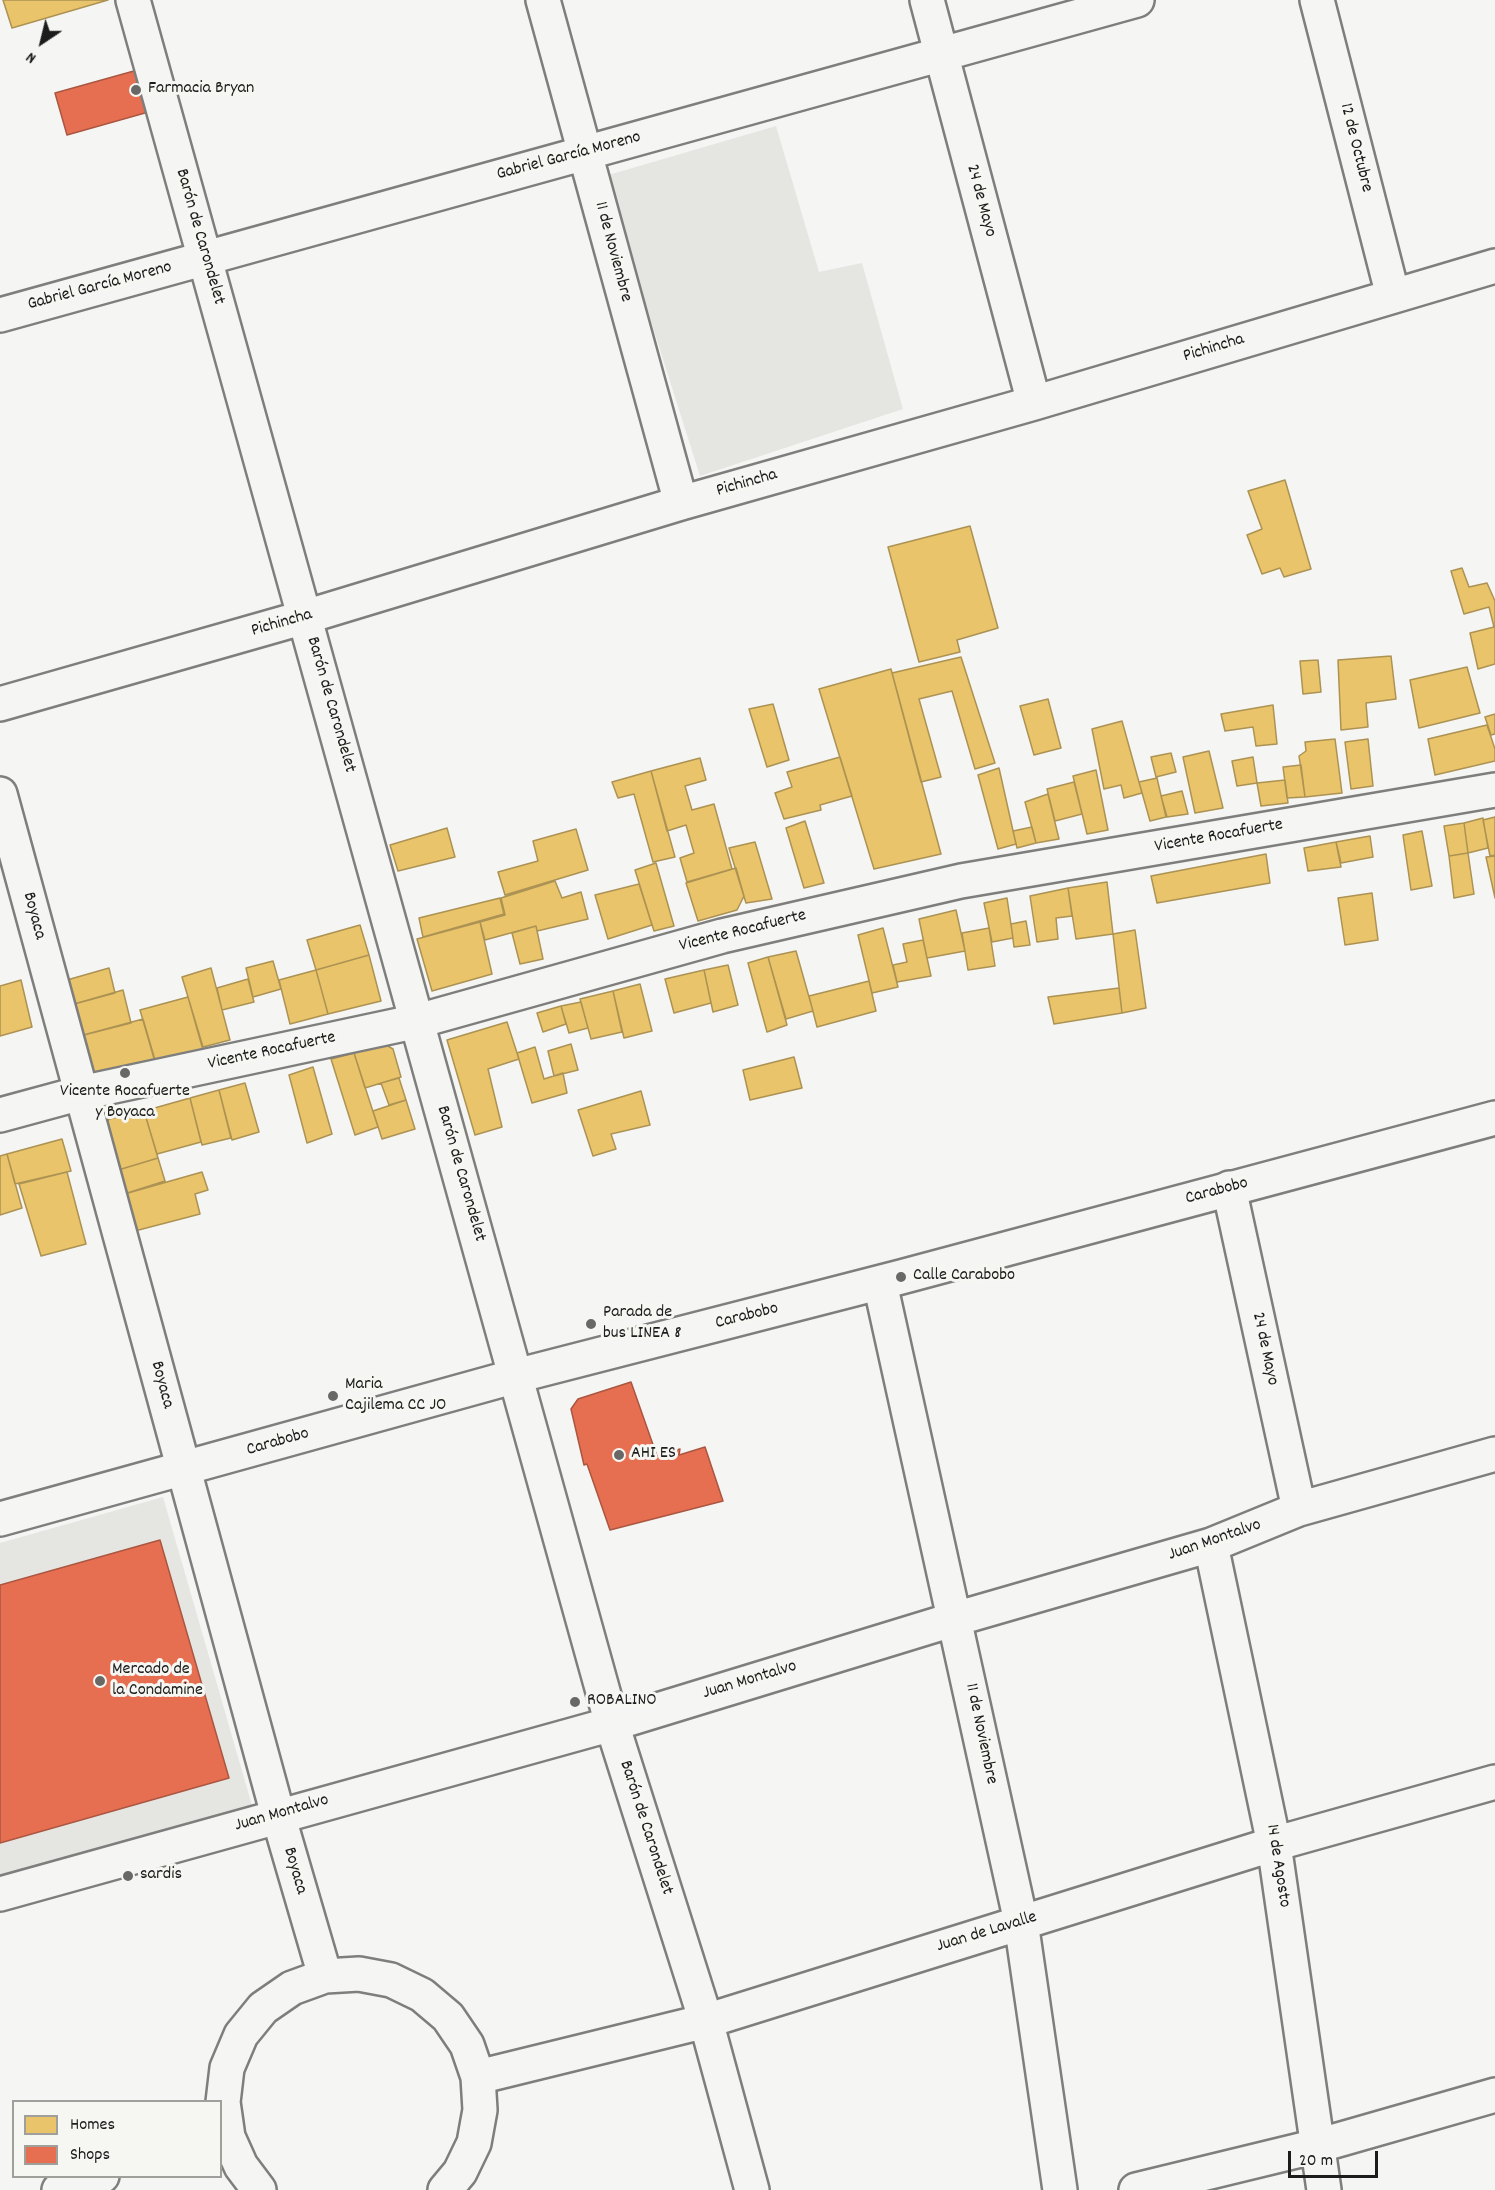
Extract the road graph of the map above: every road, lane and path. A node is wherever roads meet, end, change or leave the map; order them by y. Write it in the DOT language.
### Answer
graph roads {
  1 [pos="133,0"];
  2 [pos="543,0"];
  3 [pos="927,0"];
  4 [pos="1137,0"];
  5 [pos="1317,0"];
  6 [pos="941,54"];
  7 [pos="585,153"];
  8 [pos="205,258"];
  9 [pos="1495,266"];
  10 [pos="1393,296"];
  11 [pos="0,315"];
  12 [pos="1034,403"];
  13 [pos="681,503"];
  14 [pos="305,617"];
  15 [pos="0,704"];
  16 [pos="1495,790"];
  17 [pos="0,794"];
  18 [pos="418,1021"];
  19 [pos="81,1093"];
  20 [pos="0,1115"];
  21 [pos="1495,1118"];
  22 [pos="1228,1188"];
  23 [pos="880,1283"];
  24 [pos="516,1376"];
  25 [pos="1495,1455"];
  26 [pos="184,1469"];
  27 [pos="1299,1509"];
  28 [pos="0,1519"];
  29 [pos="1211,1545"];
  30 [pos="955,1619"];
  31 [pos="612,1724"];
  32 [pos="1495,1782"];
  33 [pos="278,1815"];
  34 [pos="1274,1844"];
  35 [pos="0,1894"];
  36 [pos="1022,1922"];
  37 [pos="325,1976"];
  38 [pos="706,2021"];
  39 [pos="478,2077"];
  40 [pos="1495,2095"];
  41 [pos="224,2138"];
  42 [pos="1317,2146"];
  43 [pos="96,2178"];
  44 [pos="59,2190"];
  45 [pos="259,2190"];
  46 [pos="445,2190"];
  47 [pos="752,2190"];
  48 [pos="1060,2190"];
  49 [pos="1136,2190"];
  50 [pos="1324,2190"];
  1 -- 8 [label="street, Barón de Carondelet"];
  2 -- 7 [label="street, 11 de Noviembre"];
  3 -- 6 [label="street, 24 de Mayo"];
  4 -- 6 [label="street, Gabriel García Moreno"];
  5 -- 10 [label="street, 12 de Octubre"];
  6 -- 7 [label="street, Gabriel García Moreno"];
  6 -- 12 [label="street, 24 de Mayo"];
  7 -- 8 [label="street, Gabriel García Moreno"];
  7 -- 13 [label="street, 11 de Noviembre"];
  8 -- 11 [label="street, Gabriel García Moreno"];
  8 -- 14 [label="street, Barón de Carondelet"];
  9 -- 10 [label="street, Pichincha"];
  10 -- 12 [label="street, Pichincha"];
  12 -- 13 [label="street, Pichincha"];
  13 -- 14 [label="street, Pichincha"];
  14 -- 15 [label="street, Pichincha"];
  14 -- 18 [label="street, Barón de Carondelet"];
  16 -- 18 [label="street, Vicente Rocafuerte"];
  17 -- 19 [label="street, Boyaca"];
  18 -- 19 [label="street, Vicente Rocafuerte"];
  18 -- 24 [label="street, Barón de Carondelet"];
  19 -- 20 [label="street, Vicente Rocafuerte"];
  19 -- 26 [label="street, Boyaca"];
  21 -- 22 [label="street, Carabobo"];
  22 -- 23 [label="street, Carabobo"];
  22 -- 27 [label="street, 24 de Mayo"];
  23 -- 24 [label="street, Carabobo"];
  23 -- 30 [label="street, 11 de Noviembre"];
  24 -- 26 [label="street, Carabobo"];
  24 -- 31 [label="street, Barón de Carondelet"];
  25 -- 27 [label="street, Juan Montalvo"];
  26 -- 28 [label="street, Carabobo"];
  26 -- 33 [label="street, Boyaca"];
  27 -- 29 [label="street, Juan Montalvo"];
  29 -- 30 [label="street, Juan Montalvo"];
  29 -- 34 [label="street, 14 de Agosto"];
  30 -- 31 [label="street, Juan Montalvo"];
  30 -- 36 [label="street, 11 de Noviembre"];
  31 -- 33 [label="street, Juan Montalvo"];
  31 -- 38 [label="street, Barón de Carondelet"];
  32 -- 34 [label="street, Juan de Lavalle"];
  33 -- 35 [label="street, Juan Montalvo"];
  33 -- 37 [label="street, Boyaca"];
  34 -- 36 [label="street, Juan de Lavalle"];
  34 -- 42 [label="street, 14 de Agosto"];
  36 -- 38 [label="street, Juan de Lavalle"];
  36 -- 48 [label="street, 11 de Noviembre"];
  37 -- 39 [label="street"];
  37 -- 41 [label="street"];
  38 -- 39 [label="street, Juan de Lavalle"];
  38 -- 47 [label="street, Barón de Carondelet"];
  39 -- 46 [label="street"];
  40 -- 42 [label="street"];
  41 -- 45 [label="street"];
  42 -- 49 [label="street"];
  42 -- 50 [label="street, 14 de Agosto"];
  43 -- 44 [label="street"];
}
